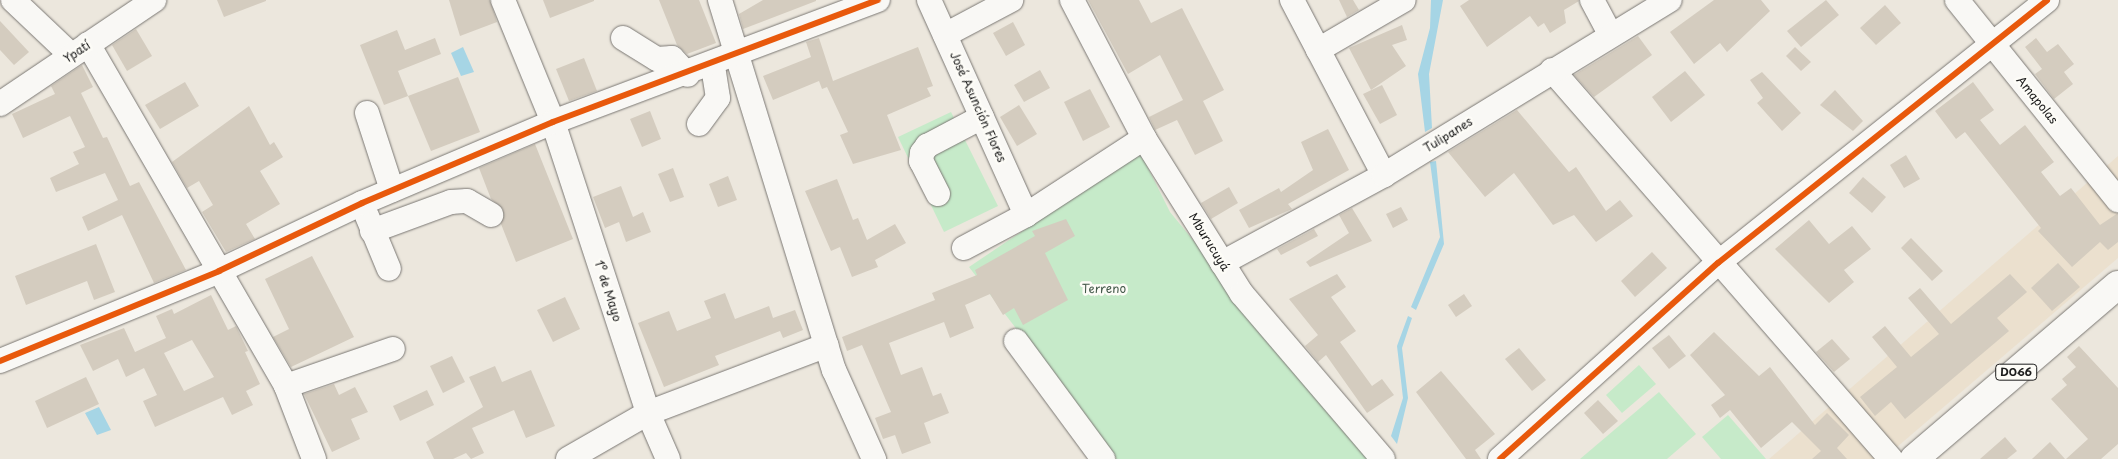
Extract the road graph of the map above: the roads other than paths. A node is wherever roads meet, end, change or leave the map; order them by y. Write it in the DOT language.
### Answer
graph roads {
  1 [pos="13,0"];
  2 [pos="154,0"];
  3 [pos="503,0"];
  4 [pos="878,0"];
  5 [pos="929,0"];
  6 [pos="1011,0"];
  7 [pos="1072,0"];
  8 [pos="1292,0"];
  9 [pos="1404,0"];
  10 [pos="1592,0"];
  11 [pos="1670,0"];
  12 [pos="1957,0"];
  13 [pos="2047,0"];
  14 [pos="725,2"];
  15 [pos="945,35"];
  16 [pos="1611,35"];
  17 [pos="623,38"];
  18 [pos="1992,45"];
  19 [pos="79,50"];
  20 [pos="1318,50"];
  21 [pos="738,54"];
  22 [pos="713,66"];
  23 [pos="1552,70"];
  24 [pos="688,75"];
  25 [pos="0,104"];
  26 [pos="367,113"];
  27 [pos="982,117"];
  28 [pos="553,122"];
  29 [pos="699,124"];
  30 [pos="1144,138"];
  31 [pos="1384,176"];
  32 [pos="392,190"];
  33 [pos="938,194"];
  34 [pos="2118,200"];
  35 [pos="362,203"];
  36 [pos="491,215"];
  37 [pos="1026,215"];
  38 [pos="372,231"];
  39 [pos="964,248"];
  40 [pos="1222,263"];
  41 [pos="1718,263"];
  42 [pos="389,269"];
  43 [pos="218,271"];
  44 [pos="2118,285"];
  45 [pos="1016,341"];
  46 [pos="827,345"];
  47 [pos="393,349"];
  48 [pos="0,361"];
  49 [pos="286,386"];
  50 [pos="648,414"];
  51 [pos="314,459"];
  52 [pos="568,459"];
  53 [pos="668,459"];
  54 [pos="874,459"];
  55 [pos="1103,459"];
  56 [pos="1383,459"];
  57 [pos="1500,459"];
  58 [pos="1890,459"];
  59 [pos="1914,459"];
  1 -- 19 [label="street"];
  2 -- 19 [label="street, Ypatí"];
  3 -- 28 [label="street, 1º de Mayo"];
  4 -- 21 [label="street"];
  5 -- 15 [label="street, José Asunción Flores"];
  6 -- 15 [label="street"];
  7 -- 30 [label="street, Mburucuyá"];
  8 -- 20 [label="street"];
  9 -- 20 [label="street"];
  10 -- 16 [label="street"];
  11 -- 16 [label="street, Tulipanes"];
  12 -- 18 [label="street, Amapolas"];
  13 -- 18 [label="street"];
  14 -- 21 [label="street"];
  15 -- 27 [label="street, José Asunción Flores"];
  16 -- 23 [label="street, Tulipanes"];
  17 -- 24 [label="street"];
  18 -- 34 [label="street, Amapolas"];
  18 -- 41 [label="street"];
  19 -- 25 [label="street, Ypatí"];
  19 -- 43 [label="street"];
  20 -- 31 [label="street"];
  21 -- 22 [label="street"];
  21 -- 46 [label="street"];
  22 -- 24 [label="street"];
  22 -- 29 [label="street"];
  23 -- 31 [label="street, Tulipanes"];
  23 -- 41 [label="street"];
  24 -- 28 [label="street"];
  26 -- 32 [label="street"];
  27 -- 33 [label="street"];
  27 -- 37 [label="street, José Asunción Flores"];
  28 -- 32 [label="street"];
  28 -- 50 [label="street, 1º de Mayo"];
  30 -- 37 [label="street"];
  30 -- 40 [label="street, Mburucuyá"];
  31 -- 40 [label="street, Tulipanes"];
  32 -- 35 [label="street"];
  35 -- 38 [label="street"];
  35 -- 43 [label="street"];
  36 -- 38 [label="street"];
  37 -- 39 [label="street"];
  38 -- 42 [label="street"];
  40 -- 56 [label="street, Mburucuyá"];
  41 -- 57 [label="street"];
  41 -- 58 [label="street"];
  43 -- 48 [label="street"];
  43 -- 49 [label="street"];
  44 -- 59 [label="main road, D066"];
  45 -- 55 [label="street"];
  46 -- 50 [label="street"];
  46 -- 54 [label="street"];
  47 -- 49 [label="street"];
  49 -- 51 [label="street"];
  50 -- 52 [label="street"];
  50 -- 53 [label="street, 1º de Mayo"];
}
